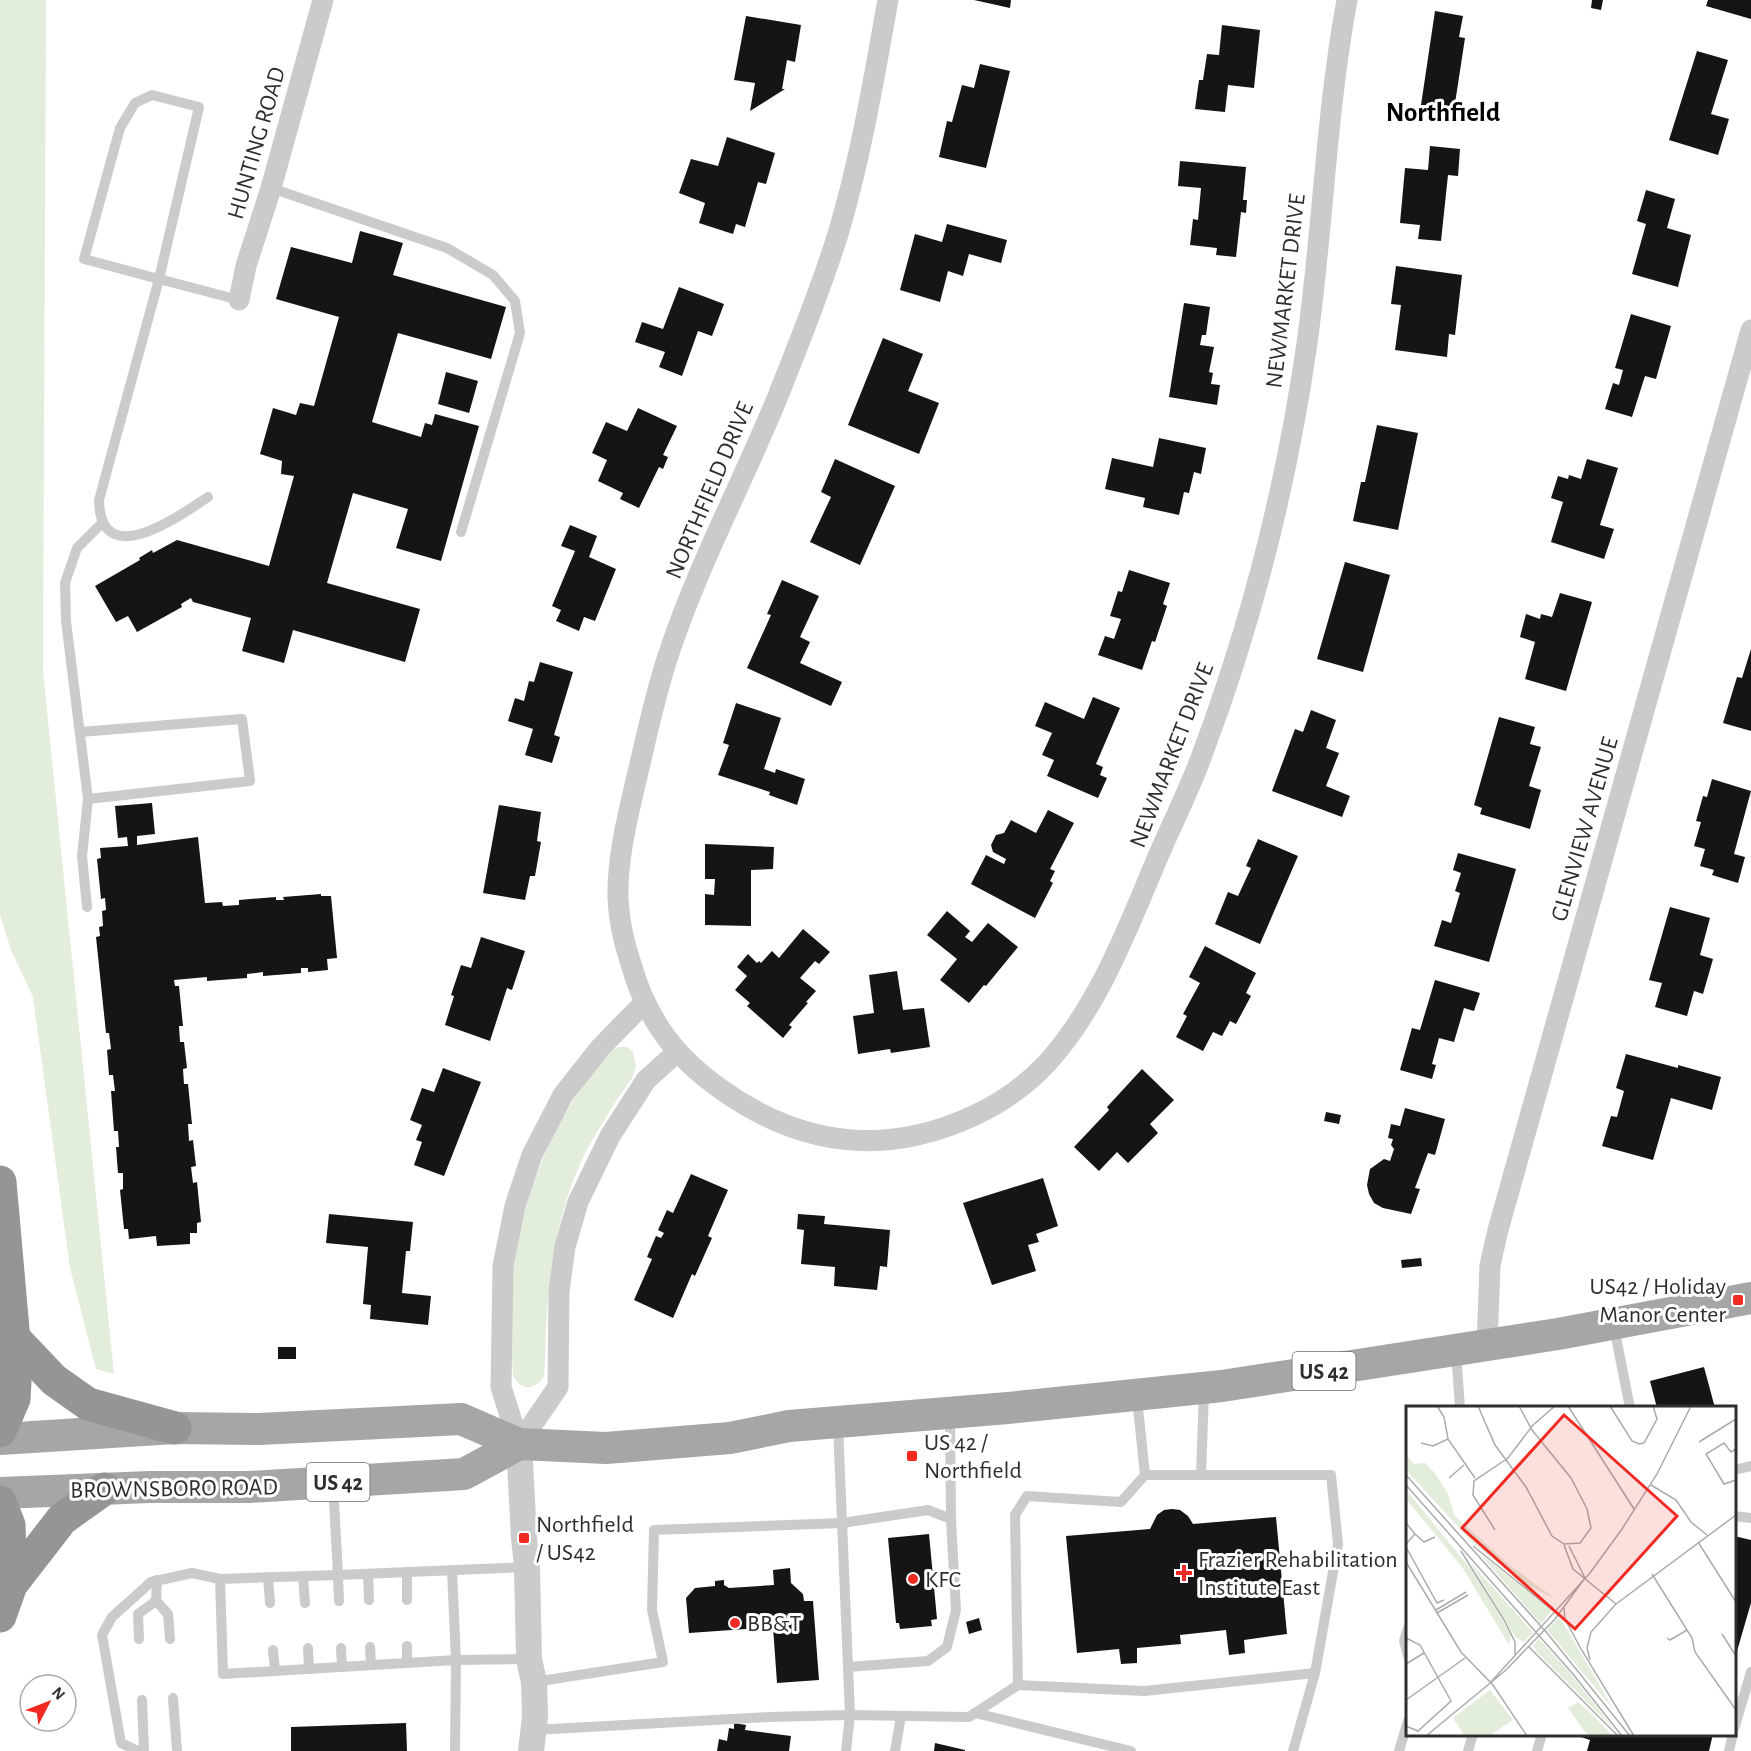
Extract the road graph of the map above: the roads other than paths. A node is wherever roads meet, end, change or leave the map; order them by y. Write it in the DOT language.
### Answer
graph roads {
  1 [pos="323,0"];
  2 [pos="888,0"];
  3 [pos="1347,0"];
  4 [pos="271,188"];
  5 [pos="159,279"];
  6 [pos="239,300"];
  7 [pos="1751,330"];
  8 [pos="208,497"];
  9 [pos="103,522"];
  10 [pos="461,532"];
  11 [pos="80,732"];
  12 [pos="88,799"];
  13 [pos="87,907"];
  14 [pos="644,1004"];
  15 [pos="659,1028"];
  16 [pos="676,1053"];
  17 [pos="0,1182"];
  18 [pos="1751,1298"];
  19 [pos="1614,1324"];
  20 [pos="15,1339"];
  21 [pos="1487,1346"];
  22 [pos="1456,1350"];
  23 [pos="1204,1388"];
  24 [pos="1137,1395"];
  25 [pos="1460,1406"];
  26 [pos="1630,1406"];
  27 [pos="950,1412"];
  28 [pos="838,1422"];
  29 [pos="175,1428"];
  30 [pos="0,1431"];
  31 [pos="0,1439"];
  32 [pos="519,1444"];
  33 [pos="1751,1466"];
  34 [pos="1736,1470"];
  35 [pos="1201,1475"];
  36 [pos="1145,1476"];
  37 [pos="333,1483"];
  38 [pos="104,1489"];
  39 [pos="0,1493"];
  40 [pos="0,1502"];
  41 [pos="1736,1516"];
  42 [pos="1751,1518"];
  43 [pos="951,1519"];
  44 [pos="842,1523"];
  45 [pos="527,1567"];
  46 [pos="452,1571"];
  47 [pos="407,1572"];
  48 [pos="368,1574"];
  49 [pos="338,1575"];
  50 [pos="303,1576"];
  51 [pos="268,1577"];
  52 [pos="220,1579"];
  53 [pos="157,1580"];
  54 [pos="11,1585"];
  55 [pos="369,1600"];
  56 [pos="407,1600"];
  57 [pos="156,1601"];
  58 [pos="339,1601"];
  59 [pos="270,1603"];
  60 [pos="305,1603"];
  61 [pos="0,1616"];
  62 [pos="1406,1632"];
  63 [pos="139,1639"];
  64 [pos="170,1639"];
  65 [pos="407,1646"];
  66 [pos="370,1647"];
  67 [pos="308,1648"];
  68 [pos="340,1648"];
  69 [pos="273,1650"];
  70 [pos="1406,1651"];
  71 [pos="456,1660"];
  72 [pos="407,1663"];
  73 [pos="371,1665"];
  74 [pos="342,1667"];
  75 [pos="848,1667"];
  76 [pos="309,1669"];
  77 [pos="275,1670"];
  78 [pos="532,1670"];
  79 [pos="1751,1672"];
  80 [pos="1315,1673"];
  81 [pos="1018,1685"];
  82 [pos="173,1698"];
  83 [pos="142,1700"];
  84 [pos="975,1713"];
  85 [pos="850,1715"];
  86 [pos="901,1716"];
  87 [pos="1736,1722"];
  88 [pos="1406,1725"];
  89 [pos="1472,1736"];
  90 [pos="1541,1736"];
  91 [pos="1733,1736"];
  92 [pos="535,1743"];
  93 [pos="138,1751"];
  94 [pos="144,1751"];
  95 [pos="177,1751"];
  96 [pos="455,1751"];
  97 [pos="846,1751"];
  98 [pos="895,1751"];
  99 [pos="1131,1751"];
  100 [pos="1293,1751"];
  101 [pos="1399,1751"];
  102 [pos="1468,1751"];
  103 [pos="1537,1751"];
  104 [pos="1729,1751"];
  1 -- 4 [label="street, HUNTING ROAD"];
  2 -- 14 [label="street, NORTHFIELD DRIVE"];
  3 -- 16 [label="street, NEWMARKET DRIVE"];
  4 -- 6 [label="street, HUNTING ROAD"];
  4 -- 10 [label="lane"];
  5 -- 5 [label="lane"];
  5 -- 6 [label="lane"];
  5 -- 9 [label="lane"];
  7 -- 21 [label="street, GLENVIEW AVENUE"];
  8 -- 9 [label="lane"];
  9 -- 11 [label="lane"];
  11 -- 12 [label="lane"];
  11 -- 12 [label="lane"];
  12 -- 13 [label="lane"];
  14 -- 15 [label="street, NORTHFIELD DRIVE"];
  14 -- 32 [label="street"];
  15 -- 16 [label="street, NEWMARKET DRIVE"];
  16 -- 32 [label="street"];
  17 -- 20 [label="highway"];
  18 -- 19 [label="main road, US 42"];
  19 -- 21 [label="main road, US 42"];
  19 -- 26 [label="lane"];
  20 -- 29 [label="highway"];
  20 -- 30 [label="highway"];
  21 -- 22 [label="main road, US 42"];
  22 -- 23 [label="main road, US 42"];
  22 -- 25 [label="lane"];
  23 -- 24 [label="main road, US 42"];
  23 -- 35 [label="lane"];
  24 -- 27 [label="main road, US 42"];
  24 -- 36 [label="lane"];
  27 -- 28 [label="main road, US 42"];
  27 -- 43 [label="lane"];
  28 -- 32 [label="main road, US 42"];
  28 -- 44 [label="lane"];
  29 -- 31 [label="main road, US 42"];
  29 -- 32 [label="main road, US 42"];
  32 -- 37 [label="main road, BROWNSBORO ROAD / US 42"];
  32 -- 45 [label="street"];
  33 -- 34 [label="lane"];
  35 -- 36 [label="lane"];
  35 -- 80 [label="lane"];
  36 -- 81 [label="lane"];
  37 -- 38 [label="main road, BROWNSBORO ROAD / US 42"];
  37 -- 49 [label="lane"];
  38 -- 39 [label="main road, BROWNSBORO ROAD / US 42"];
  38 -- 54 [label="highway"];
  40 -- 54 [label="highway"];
  41 -- 42 [label="lane"];
  43 -- 44 [label="lane"];
  43 -- 75 [label="lane"];
  44 -- 75 [label="lane"];
  44 -- 78 [label="lane"];
  45 -- 46 [label="lane"];
  45 -- 78 [label="street"];
  46 -- 47 [label="lane"];
  46 -- 71 [label="lane"];
  47 -- 48 [label="lane"];
  47 -- 56 [label="lane"];
  48 -- 49 [label="lane"];
  48 -- 55 [label="lane"];
  49 -- 50 [label="lane"];
  49 -- 58 [label="lane"];
  50 -- 51 [label="lane"];
  50 -- 60 [label="lane"];
  51 -- 52 [label="lane"];
  51 -- 59 [label="lane"];
  52 -- 53 [label="lane"];
  52 -- 77 [label="lane"];
  53 -- 57 [label="lane"];
  53 -- 93 [label="lane"];
  54 -- 61 [label="highway"];
  57 -- 63 [label="lane"];
  57 -- 64 [label="lane"];
  62 -- 70 [label="lane"];
  65 -- 72 [label="lane"];
  66 -- 73 [label="lane"];
  67 -- 76 [label="lane"];
  68 -- 74 [label="lane"];
  69 -- 77 [label="lane"];
  71 -- 72 [label="lane"];
  71 -- 78 [label="lane"];
  71 -- 96 [label="lane"];
  72 -- 73 [label="lane"];
  73 -- 74 [label="lane"];
  74 -- 76 [label="lane"];
  75 -- 85 [label="lane"];
  76 -- 77 [label="lane"];
  78 -- 92 [label="street"];
  79 -- 87 [label="lane"];
  80 -- 81 [label="lane"];
  80 -- 100 [label="lane"];
  81 -- 84 [label="lane"];
  82 -- 95 [label="lane"];
  83 -- 94 [label="lane"];
  84 -- 86 [label="lane"];
  84 -- 99 [label="lane"];
  85 -- 86 [label="lane"];
  85 -- 92 [label="lane"];
  85 -- 97 [label="lane"];
  86 -- 98 [label="lane"];
  88 -- 101 [label="lane"];
  89 -- 102 [label="lane"];
  90 -- 103 [label="lane"];
  91 -- 104 [label="lane"];
}
